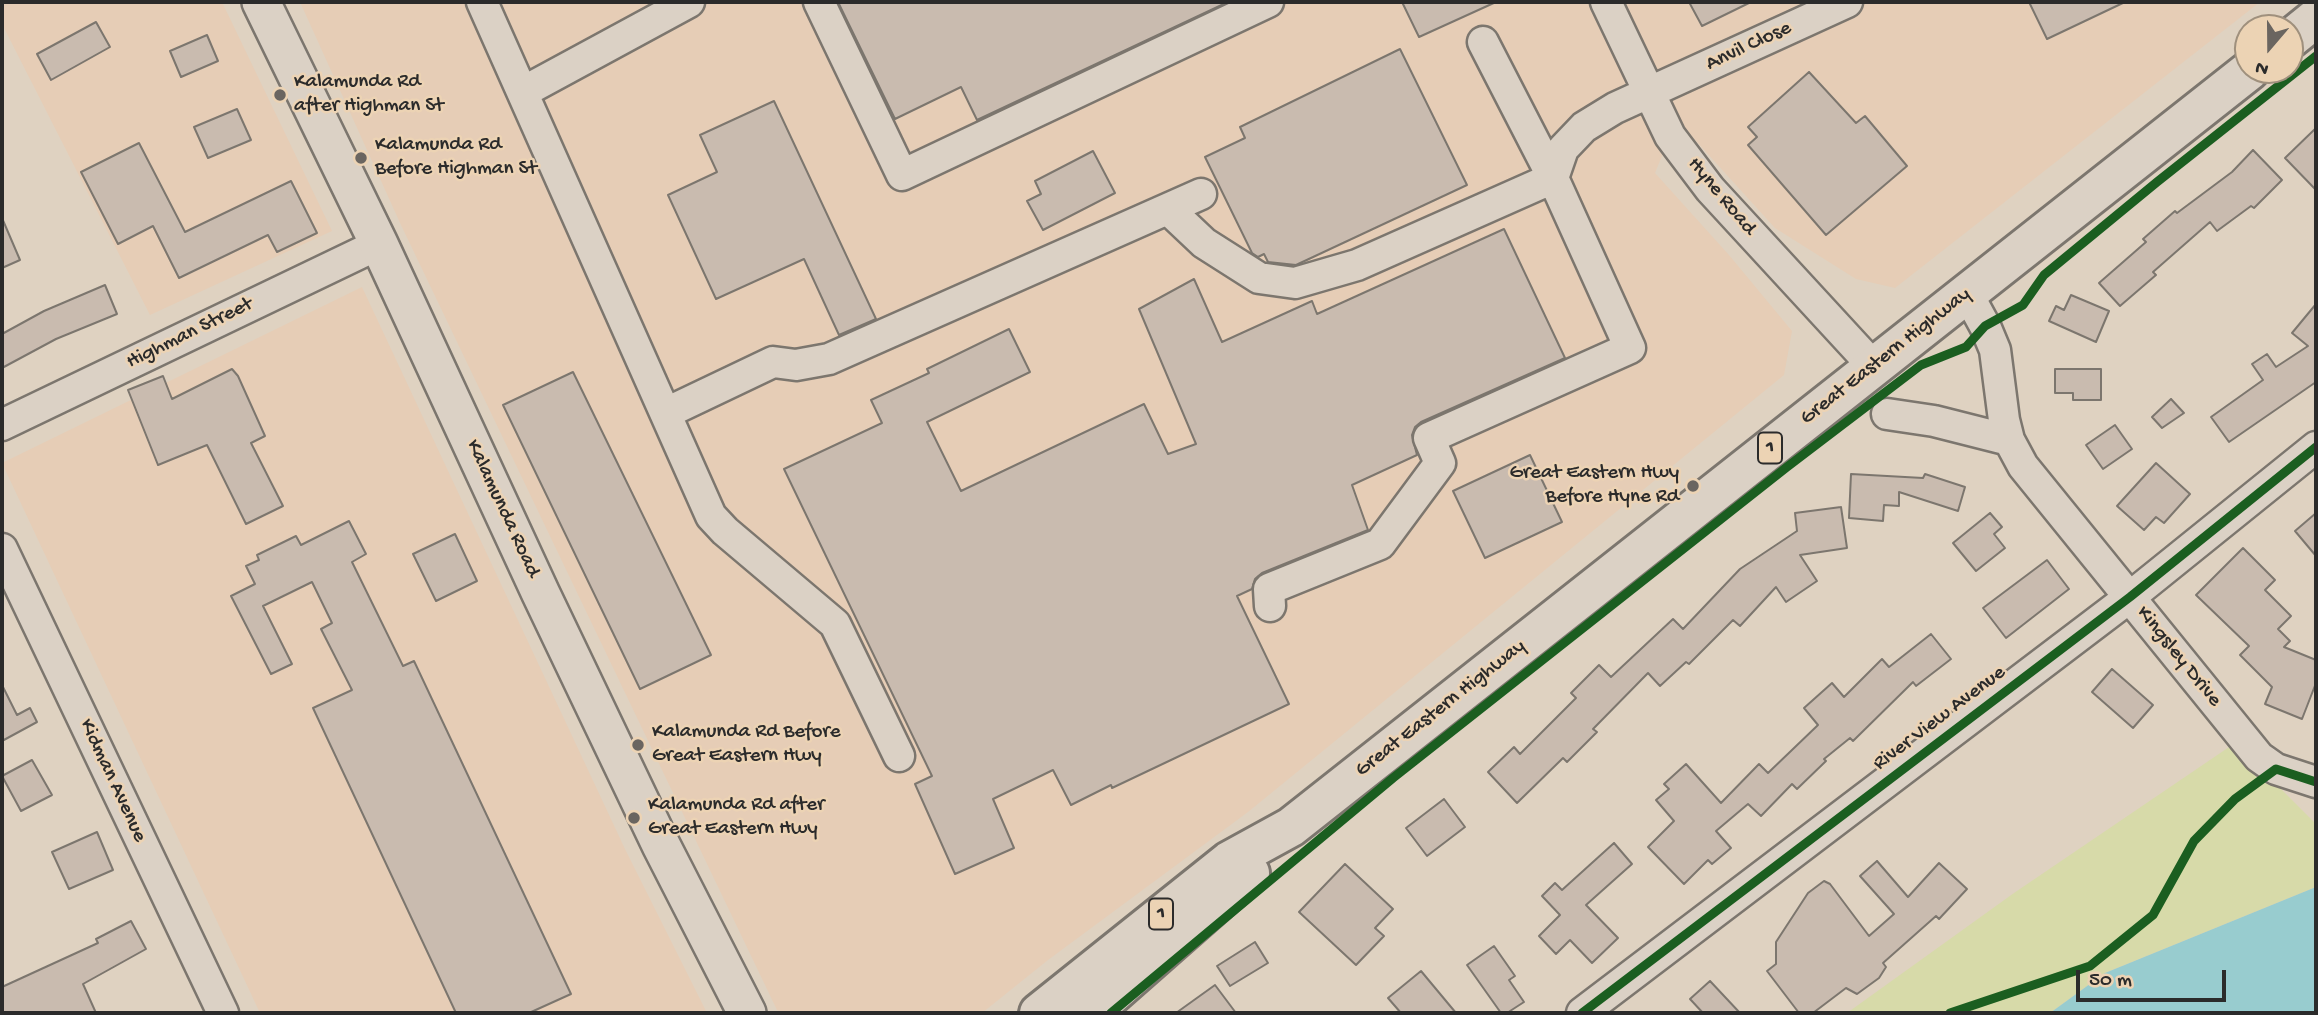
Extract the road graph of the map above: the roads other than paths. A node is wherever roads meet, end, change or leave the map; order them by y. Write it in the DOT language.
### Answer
graph roads {
  1 [pos="261,2"];
  2 [pos="482,2"];
  3 [pos="690,2"];
  4 [pos="819,2"];
  5 [pos="1268,2"];
  6 [pos="1606,2"];
  7 [pos="1847,2"];
  8 [pos="1483,42"];
  9 [pos="2234,83"];
  10 [pos="523,92"];
  11 [pos="1650,93"];
  12 [pos="1553,178"];
  13 [pos="1201,194"];
  14 [pos="1168,209"];
  15 [pos="379,244"];
  16 [pos="1967,293"];
  17 [pos="1874,366"];
  18 [pos="666,413"];
  19 [pos="1887,414"];
  20 [pos="2,425"];
  21 [pos="2009,440"];
  22 [pos="2316,447"];
  23 [pos="2,549"];
  24 [pos="2130,597"];
  25 [pos="1270,606"];
  26 [pos="899,756"];
  27 [pos="2316,782"];
  28 [pos="1291,827"];
  29 [pos="223,1013"];
  30 [pos="747,1013"];
  31 [pos="1039,1013"];
  32 [pos="1091,1013"];
  33 [pos="1582,1013"];
  1 -- 15 [label="main road, Kalamunda Road"];
  2 -- 10 [label="street"];
  3 -- 10 [label="street"];
  4 -- 5 [label="street"];
  6 -- 11 [label="street, Hyne Road"];
  7 -- 11 [label="street, Anvil Close"];
  8 -- 12 [label="street"];
  9 -- 16 [label="highway, Great Eastern Highway / 1"];
  10 -- 18 [label="street"];
  11 -- 12 [label="street, Anvil Close"];
  11 -- 17 [label="street, Hyne Road"];
  12 -- 14 [label="street"];
  12 -- 25 [label="street"];
  13 -- 14 [label="street"];
  14 -- 18 [label="street"];
  15 -- 20 [label="street, Highman Street"];
  15 -- 30 [label="main road, Kalamunda Road"];
  16 -- 17 [label="highway, Great Eastern Highway / 1"];
  16 -- 21 [label="street, Kingsley Drive"];
  17 -- 28 [label="highway, Great Eastern Highway / 1"];
  18 -- 26 [label="street"];
  19 -- 21 [label="street"];
  21 -- 24 [label="street, Kingsley Drive"];
  22 -- 24 [label="street, River View Avenue"];
  23 -- 29 [label="street, Kidman Avenue"];
  24 -- 27 [label="street, Kingsley Drive"];
  24 -- 33 [label="street, River View Avenue"];
  28 -- 31 [label="highway, Great Eastern Highway / 1"];
  28 -- 32 [label="highway, Great Eastern Highway / 1"];
}
